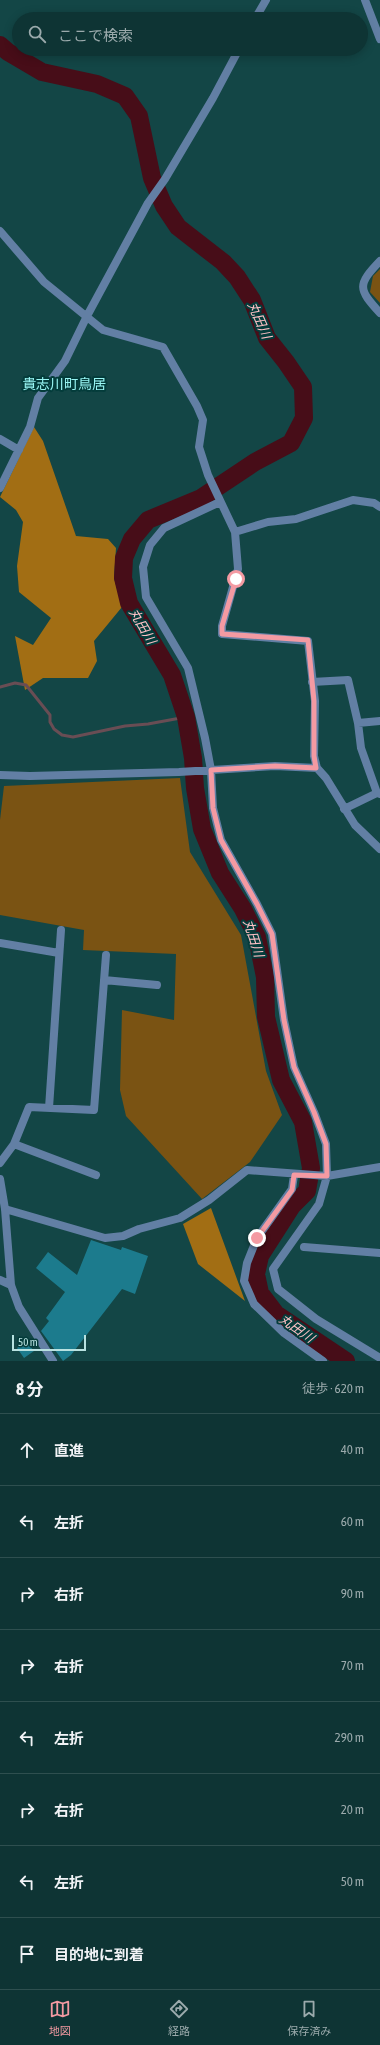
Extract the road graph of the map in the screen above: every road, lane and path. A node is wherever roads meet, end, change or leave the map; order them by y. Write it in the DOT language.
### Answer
graph roads {
  1 [pos="266,0"];
  2 [pos="365,0"];
  3 [pos="259,12"];
  4 [pos="380,39"];
  5 [pos="235,56"];
  6 [pos="0,231"];
  7 [pos="380,261"];
  8 [pos="380,313"];
  9 [pos="87,316"];
  10 [pos="0,439"];
  11 [pos="19,450"];
  12 [pos="0,488"];
  13 [pos="220,502"];
  14 [pos="380,507"];
  15 [pos="235,532"];
  16 [pos="312,682"];
  17 [pos="380,721"];
  18 [pos="358,723"];
  19 [pos="316,768"];
  20 [pos="211,770"];
  21 [pos="0,775"];
  22 [pos="378,793"];
  23 [pos="344,809"];
  24 [pos="380,849"];
  25 [pos="61,930"];
  26 [pos="0,943"];
  27 [pos="59,953"];
  28 [pos="106,955"];
  29 [pos="104,980"];
  30 [pos="157,985"];
  31 [pos="49,1108"];
  32 [pos="14,1144"];
  33 [pos="0,1163"];
  34 [pos="380,1167"];
  35 [pos="96,1175"];
  36 [pos="294,1175"];
  37 [pos="327,1176"];
  38 [pos="0,1179"];
  39 [pos="5,1209"];
  40 [pos="304,1247"];
  41 [pos="380,1253"];
  42 [pos="0,1280"];
  43 [pos="11,1285"];
  44 [pos="380,1358"];
  45 [pos="53,1361"];
  46 [pos="323,1361"];
  1 -- 3 [label="street"];
  2 -- 4 [label="street"];
  5 -- 9 [label="street"];
  6 -- 9 [label="street"];
  7 -- 8 [label="street"];
  9 -- 11 [label="street"];
  9 -- 13 [label="street"];
  10 -- 11 [label="street"];
  11 -- 12 [label="street"];
  13 -- 15 [label="street"];
  13 -- 20 [label="street"];
  14 -- 15 [label="street"];
  15 -- 16 [label="street"];
  16 -- 18 [label="street"];
  16 -- 19 [label="street"];
  17 -- 18 [label="street"];
  18 -- 22 [label="street"];
  19 -- 20 [label="street"];
  19 -- 23 [label="street"];
  20 -- 21 [label="street"];
  20 -- 37 [label="street"];
  22 -- 23 [label="street"];
  23 -- 24 [label="street"];
  25 -- 27 [label="street"];
  26 -- 27 [label="street"];
  27 -- 31 [label="street"];
  28 -- 29 [label="street"];
  29 -- 30 [label="street"];
  29 -- 31 [label="street"];
  31 -- 32 [label="street"];
  32 -- 33 [label="street"];
  32 -- 35 [label="street"];
  34 -- 37 [label="street"];
  36 -- 37 [label="street"];
  36 -- 39 [label="street"];
  36 -- 46 [label="street"];
  37 -- 44 [label="street"];
  38 -- 39 [label="street"];
  39 -- 43 [label="street"];
  40 -- 41 [label="street"];
  42 -- 43 [label="street"];
  43 -- 45 [label="street"];
}
